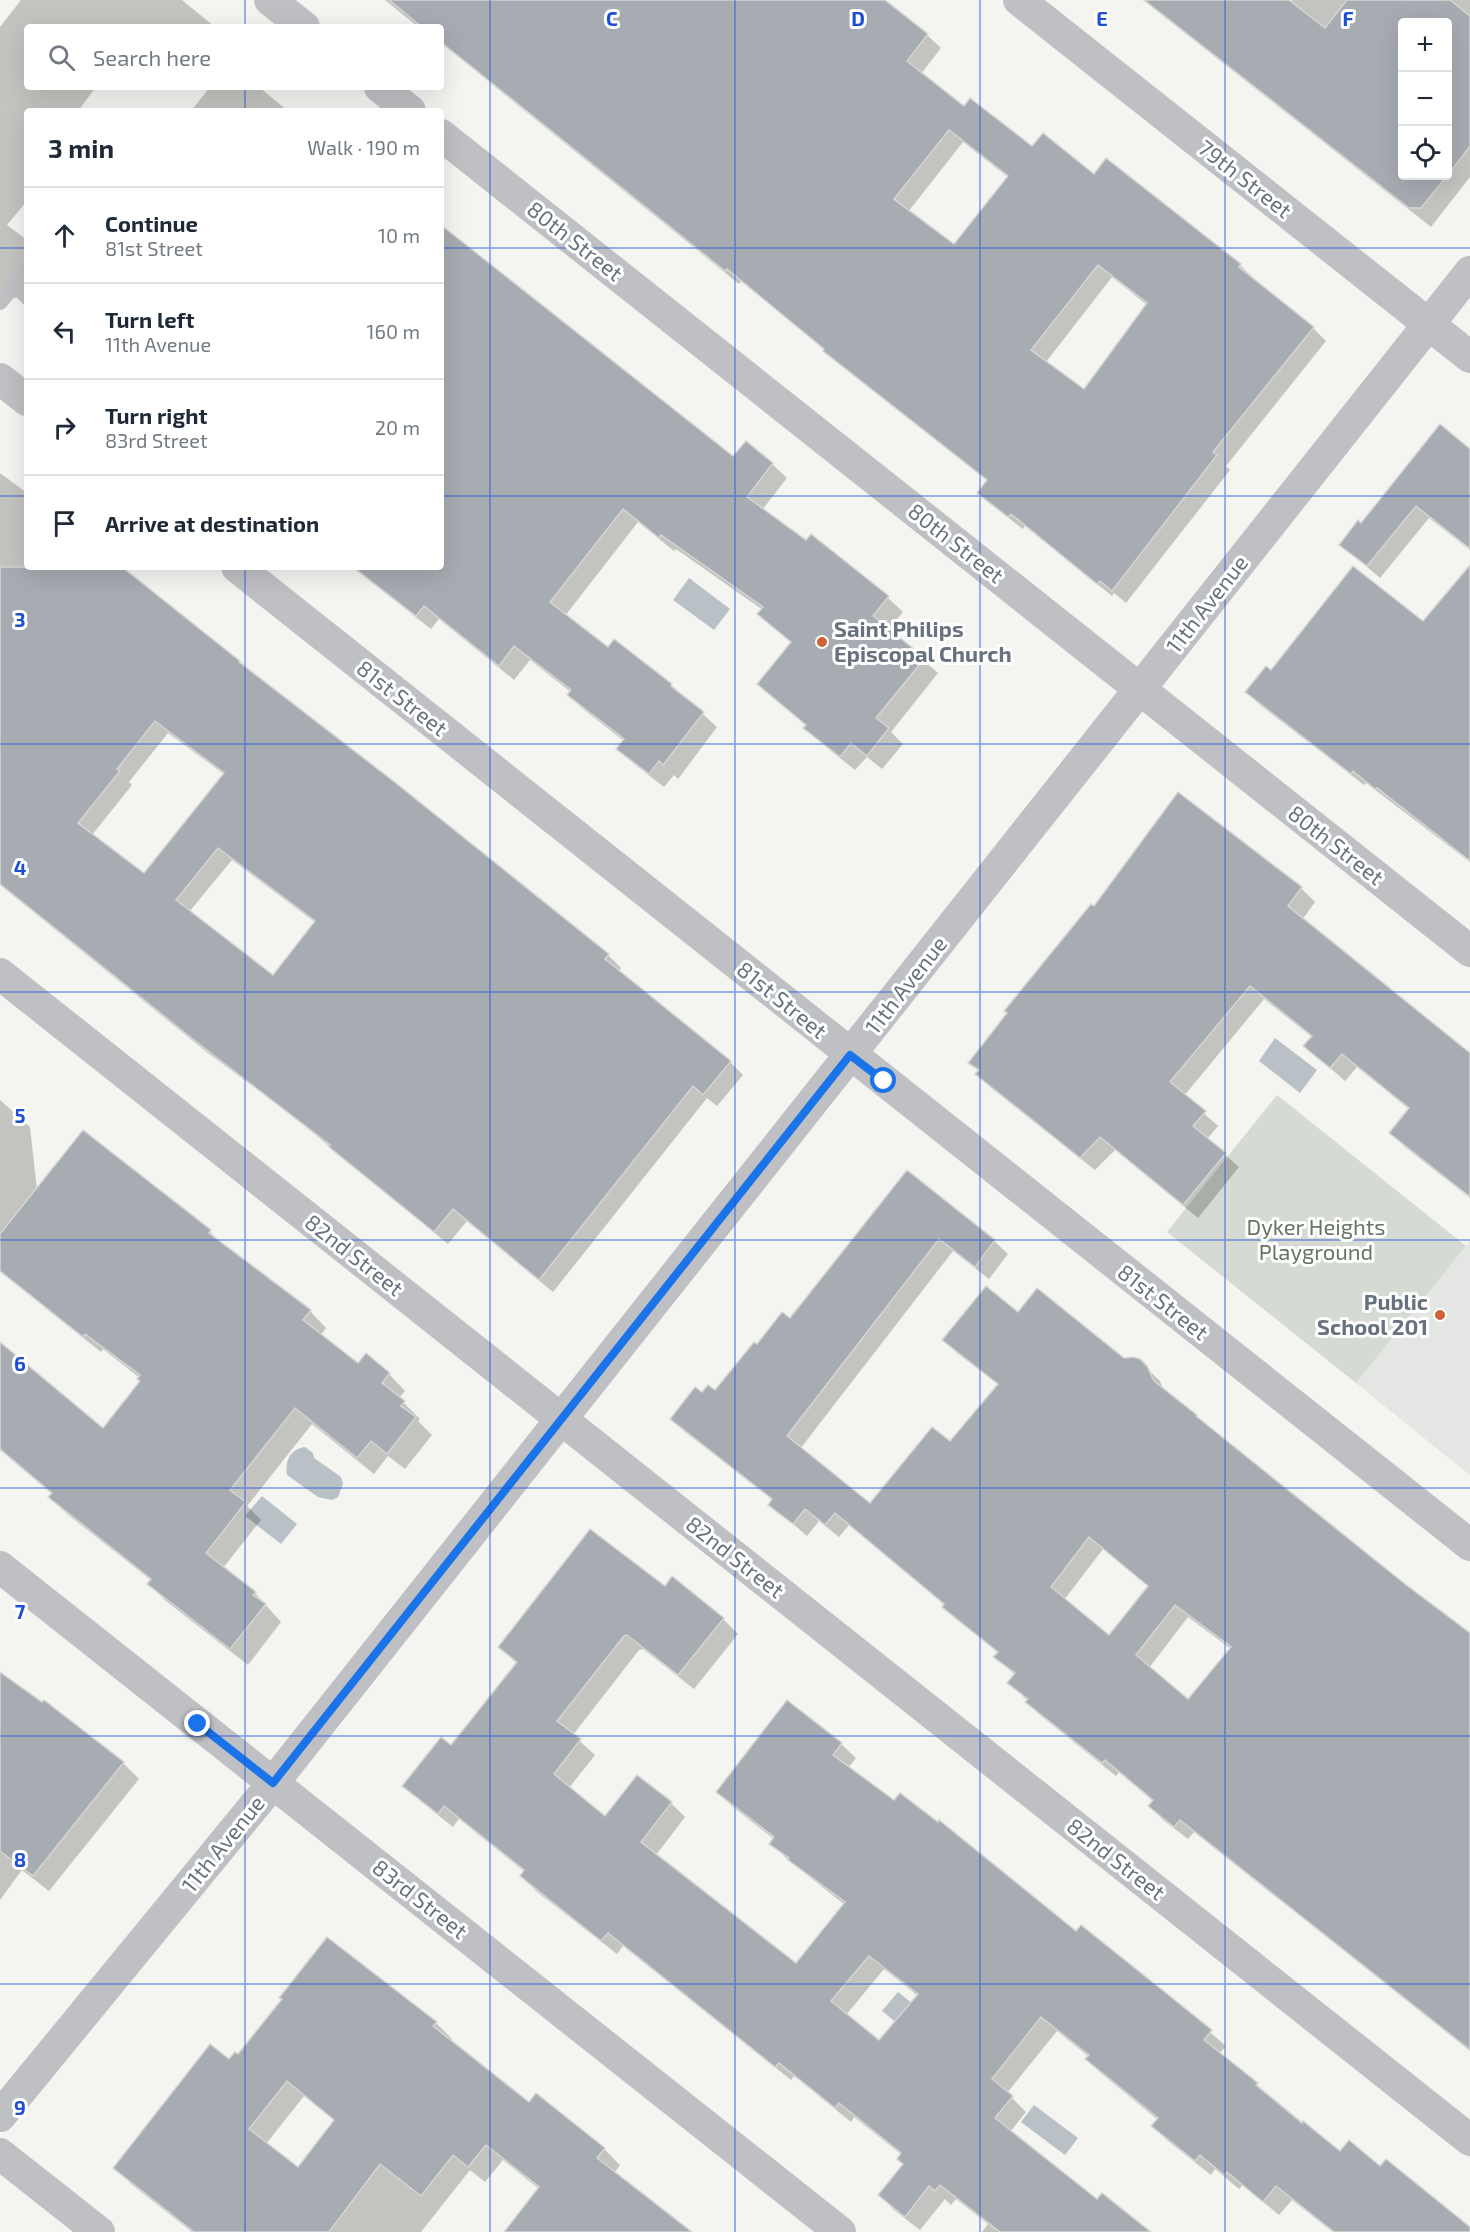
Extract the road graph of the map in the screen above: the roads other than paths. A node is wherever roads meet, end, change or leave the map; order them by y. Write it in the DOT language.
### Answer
graph roads {
  1 [pos="270,0"];
  2 [pos="1019,0"];
  3 [pos="300,24"];
  4 [pos="384,90"];
  5 [pos="406,108"];
  6 [pos="444,137"];
  7 [pos="1470,272"];
  8 [pos="24,273"];
  9 [pos="0,302"];
  10 [pos="1429,324"];
  11 [pos="1470,357"];
  12 [pos="0,379"];
  13 [pos="24,398"];
  14 [pos="241,570"];
  15 [pos="1140,689"];
  16 [pos="1470,951"];
  17 [pos="0,974"];
  18 [pos="850,1055"];
  19 [pos="561,1419"];
  20 [pos="1470,1545"];
  21 [pos="0,1567"];
  22 [pos="273,1783"];
  23 [pos="0,2116"];
  24 [pos="1470,2140"];
  25 [pos="0,2154"];
  26 [pos="99,2232"];
  27 [pos="840,2232"];
  1 -- 3 [label="street"];
  2 -- 10 [label="street, 79th Street"];
  4 -- 5 [label="street"];
  6 -- 15 [label="street, 80th Street"];
  7 -- 10 [label="street, 11th Avenue"];
  8 -- 9 [label="lane"];
  10 -- 11 [label="street, 79th Street"];
  10 -- 15 [label="street, 11th Avenue"];
  12 -- 13 [label="street"];
  14 -- 18 [label="street, 81st Street"];
  15 -- 16 [label="street, 80th Street"];
  15 -- 18 [label="street, 11th Avenue"];
  17 -- 19 [label="street, 82nd Street"];
  18 -- 19 [label="street, 11th Avenue"];
  18 -- 20 [label="street, 81st Street"];
  19 -- 22 [label="street, 11th Avenue"];
  19 -- 24 [label="street, 82nd Street"];
  21 -- 22 [label="street, 83rd Street"];
  22 -- 23 [label="street, 11th Avenue"];
  22 -- 27 [label="street, 83rd Street"];
  25 -- 26 [label="street"];
}
